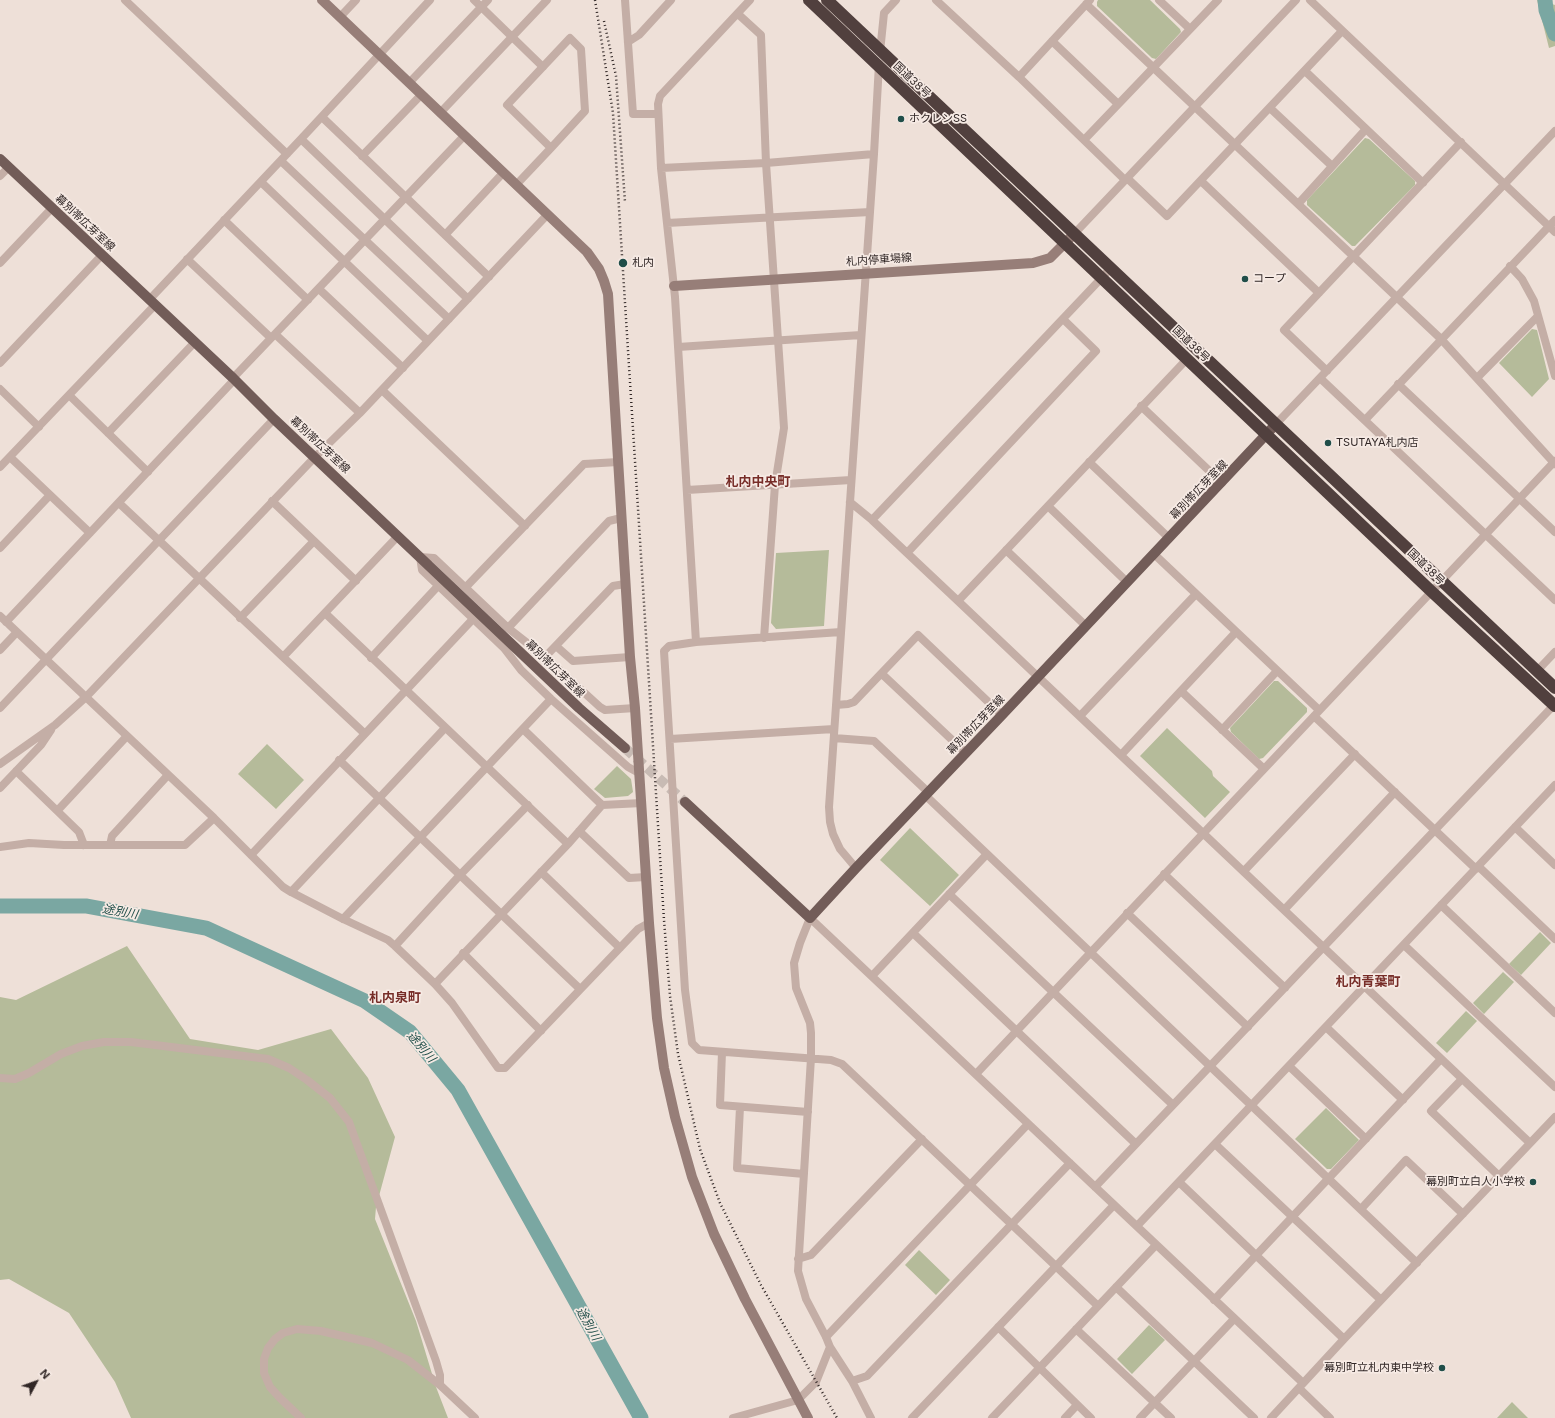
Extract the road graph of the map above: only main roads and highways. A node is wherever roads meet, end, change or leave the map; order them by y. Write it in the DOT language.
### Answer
graph roads {
  1 [pos="809,0"];
  2 [pos="826,0"];
  3 [pos="0,159"];
  4 [pos="1276,424"];
  5 [pos="1267,434"];
  6 [pos="1555,688"];
  7 [pos="1554,706"];
  8 [pos="625,748"];
  9 [pos="685,802"];
  1 -- 5 [label="highway, 国道38号"];
  2 -- 4 [label="highway, 国道38号"];
  3 -- 8 [label="main road, 幕別帯広芽室線"];
  4 -- 5 [label="main road, 幕別帯広芽室線"];
  4 -- 6 [label="highway, 国道38号"];
  5 -- 7 [label="highway, 国道38号"];
  5 -- 9 [label="main road, 幕別帯広芽室線"];
}
